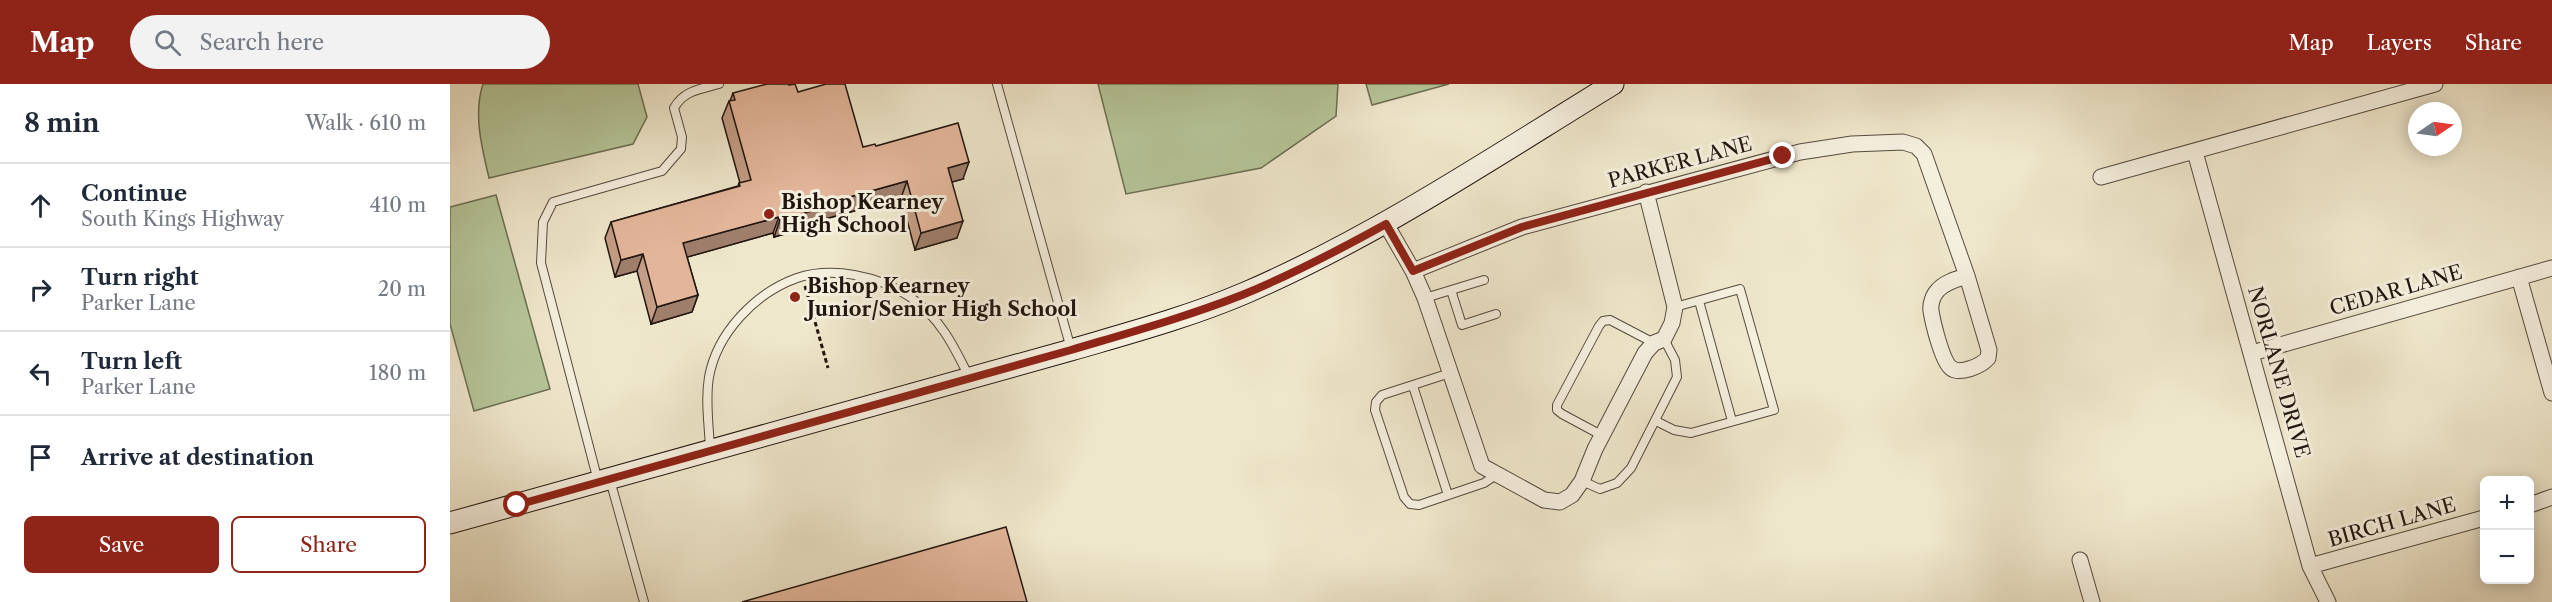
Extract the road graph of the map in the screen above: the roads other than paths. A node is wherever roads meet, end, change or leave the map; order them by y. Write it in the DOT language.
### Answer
graph roads {
  1 [pos="719,84"];
  2 [pos="997,84"];
  3 [pos="1612,84"];
  4 [pos="2435,84"];
  5 [pos="2195,152"];
  6 [pos="2101,177"];
  7 [pos="1646,192"];
  8 [pos="1386,224"];
  9 [pos="2552,268"];
  10 [pos="1413,271"];
  11 [pos="1967,276"];
  12 [pos="2519,277"];
  13 [pos="1484,280"];
  14 [pos="1451,290"];
  15 [pos="1425,298"];
  16 [pos="1698,301"];
  17 [pos="1675,307"];
  18 [pos="1496,314"];
  19 [pos="1659,341"];
  20 [pos="1071,350"];
  21 [pos="2252,353"];
  22 [pos="1450,373"];
  23 [pos="969,378"];
  24 [pos="1413,386"];
  25 [pos="2552,393"];
  26 [pos="1656,421"];
  27 [pos="1732,421"];
  28 [pos="1602,436"];
  29 [pos="710,451"];
  30 [pos="1496,475"];
  31 [pos="604,480"];
  32 [pos="1582,481"];
  33 [pos="1448,495"];
  34 [pos="2552,497"];
  35 [pos="2534,503"];
  36 [pos="2480,519"];
  37 [pos="450,523"];
  38 [pos="2080,560"];
  39 [pos="2310,566"];
  40 [pos="644,602"];
  41 [pos="2092,602"];
  42 [pos="2328,602"];
  1 -- 31 [label="lane"];
  2 -- 20 [label="lane"];
  3 -- 8 [label="main road"];
  4 -- 5 [label="street"];
  5 -- 6 [label="street"];
  5 -- 21 [label="street, NORLANE DRIVE"];
  7 -- 10 [label="street, PARKER LANE"];
  7 -- 11 [label="street, PARKER LANE"];
  7 -- 17 [label="street"];
  8 -- 10 [label="street"];
  8 -- 20 [label="main road"];
  9 -- 12 [label="street, CEDAR LANE"];
  10 -- 15 [label="street"];
  11 -- 11 [label="street, PARKER LANE"];
  12 -- 21 [label="street, CEDAR LANE"];
  12 -- 25 [label="street"];
  13 -- 14 [label="lane"];
  14 -- 15 [label="lane"];
  14 -- 18 [label="lane"];
  15 -- 22 [label="street"];
  16 -- 17 [label="lane"];
  16 -- 27 [label="lane"];
  16 -- 27 [label="lane"];
  17 -- 19 [label="street"];
  19 -- 26 [label="lane"];
  19 -- 28 [label="street"];
  19 -- 28 [label="lane"];
  20 -- 23 [label="main road"];
  21 -- 39 [label="street, NORLANE DRIVE"];
  22 -- 24 [label="lane"];
  22 -- 30 [label="street"];
  23 -- 29 [label="main road"];
  23 -- 29 [label="lane"];
  24 -- 33 [label="lane"];
  24 -- 33 [label="lane"];
  26 -- 27 [label="lane"];
  26 -- 32 [label="lane"];
  28 -- 32 [label="street"];
  29 -- 31 [label="main road"];
  30 -- 32 [label="street"];
  30 -- 33 [label="lane"];
  31 -- 37 [label="main road"];
  31 -- 40 [label="lane"];
  34 -- 35 [label="street"];
  36 -- 39 [label="street, BIRCH LANE"];
  38 -- 41 [label="street"];
  39 -- 42 [label="street, NORLANE DRIVE"];
}
